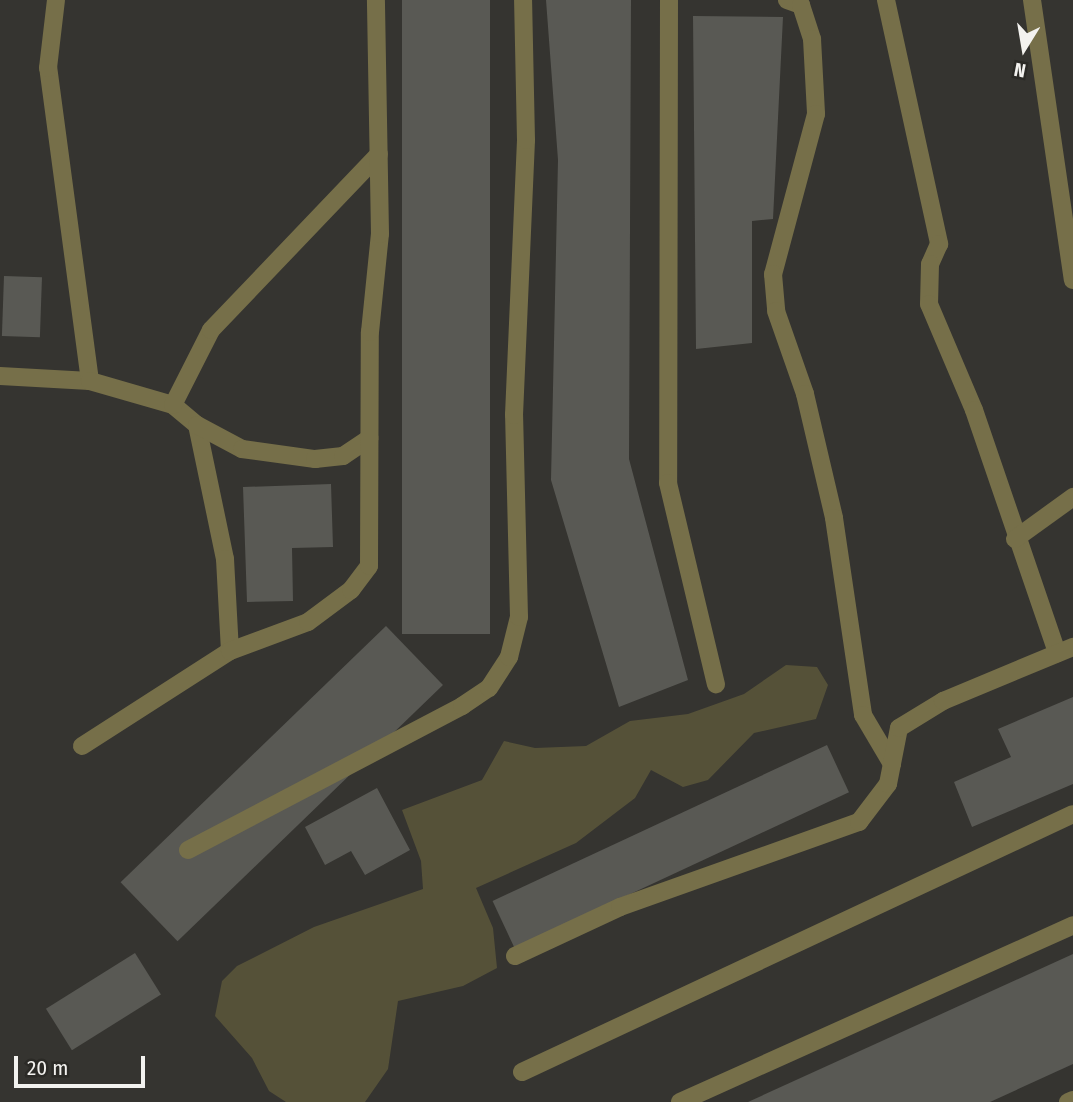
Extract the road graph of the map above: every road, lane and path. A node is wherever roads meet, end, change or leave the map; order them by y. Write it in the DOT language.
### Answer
graph roads {
  1 [pos="56,0"];
  2 [pos="376,0"];
  3 [pos="523,0"];
  4 [pos="669,0"];
  5 [pos="787,0"];
  6 [pos="886,0"];
  7 [pos="1032,0"];
  8 [pos="379,154"];
  9 [pos="1073,280"];
  10 [pos="0,376"];
  11 [pos="90,381"];
  12 [pos="173,405"];
  13 [pos="197,425"];
  14 [pos="370,438"];
  15 [pos="1073,497"];
  16 [pos="1015,539"];
  17 [pos="1065,650"];
  18 [pos="230,651"];
  19 [pos="716,684"];
  20 [pos="82,746"];
  21 [pos="892,764"];
  22 [pos="1073,814"];
  23 [pos="188,850"];
  24 [pos="1073,925"];
  25 [pos="515,956"];
  26 [pos="522,1072"];
  27 [pos="680,1102"];
  1 -- 11 [label="lane"];
  2 -- 8 [label="lane"];
  3 -- 23 [label="lane"];
  4 -- 19 [label="lane"];
  5 -- 21 [label="lane"];
  6 -- 16 [label="lane"];
  7 -- 9 [label="lane"];
  8 -- 12 [label="lane"];
  8 -- 14 [label="lane"];
  10 -- 11 [label="lane"];
  11 -- 12 [label="lane"];
  12 -- 13 [label="lane"];
  13 -- 14 [label="lane"];
  13 -- 18 [label="lane"];
  14 -- 18 [label="lane"];
  15 -- 16 [label="lane"];
  16 -- 17 [label="lane"];
  17 -- 21 [label="lane"];
  18 -- 20 [label="lane"];
  21 -- 25 [label="lane"];
  22 -- 26 [label="lane"];
  24 -- 27 [label="lane"];
}
